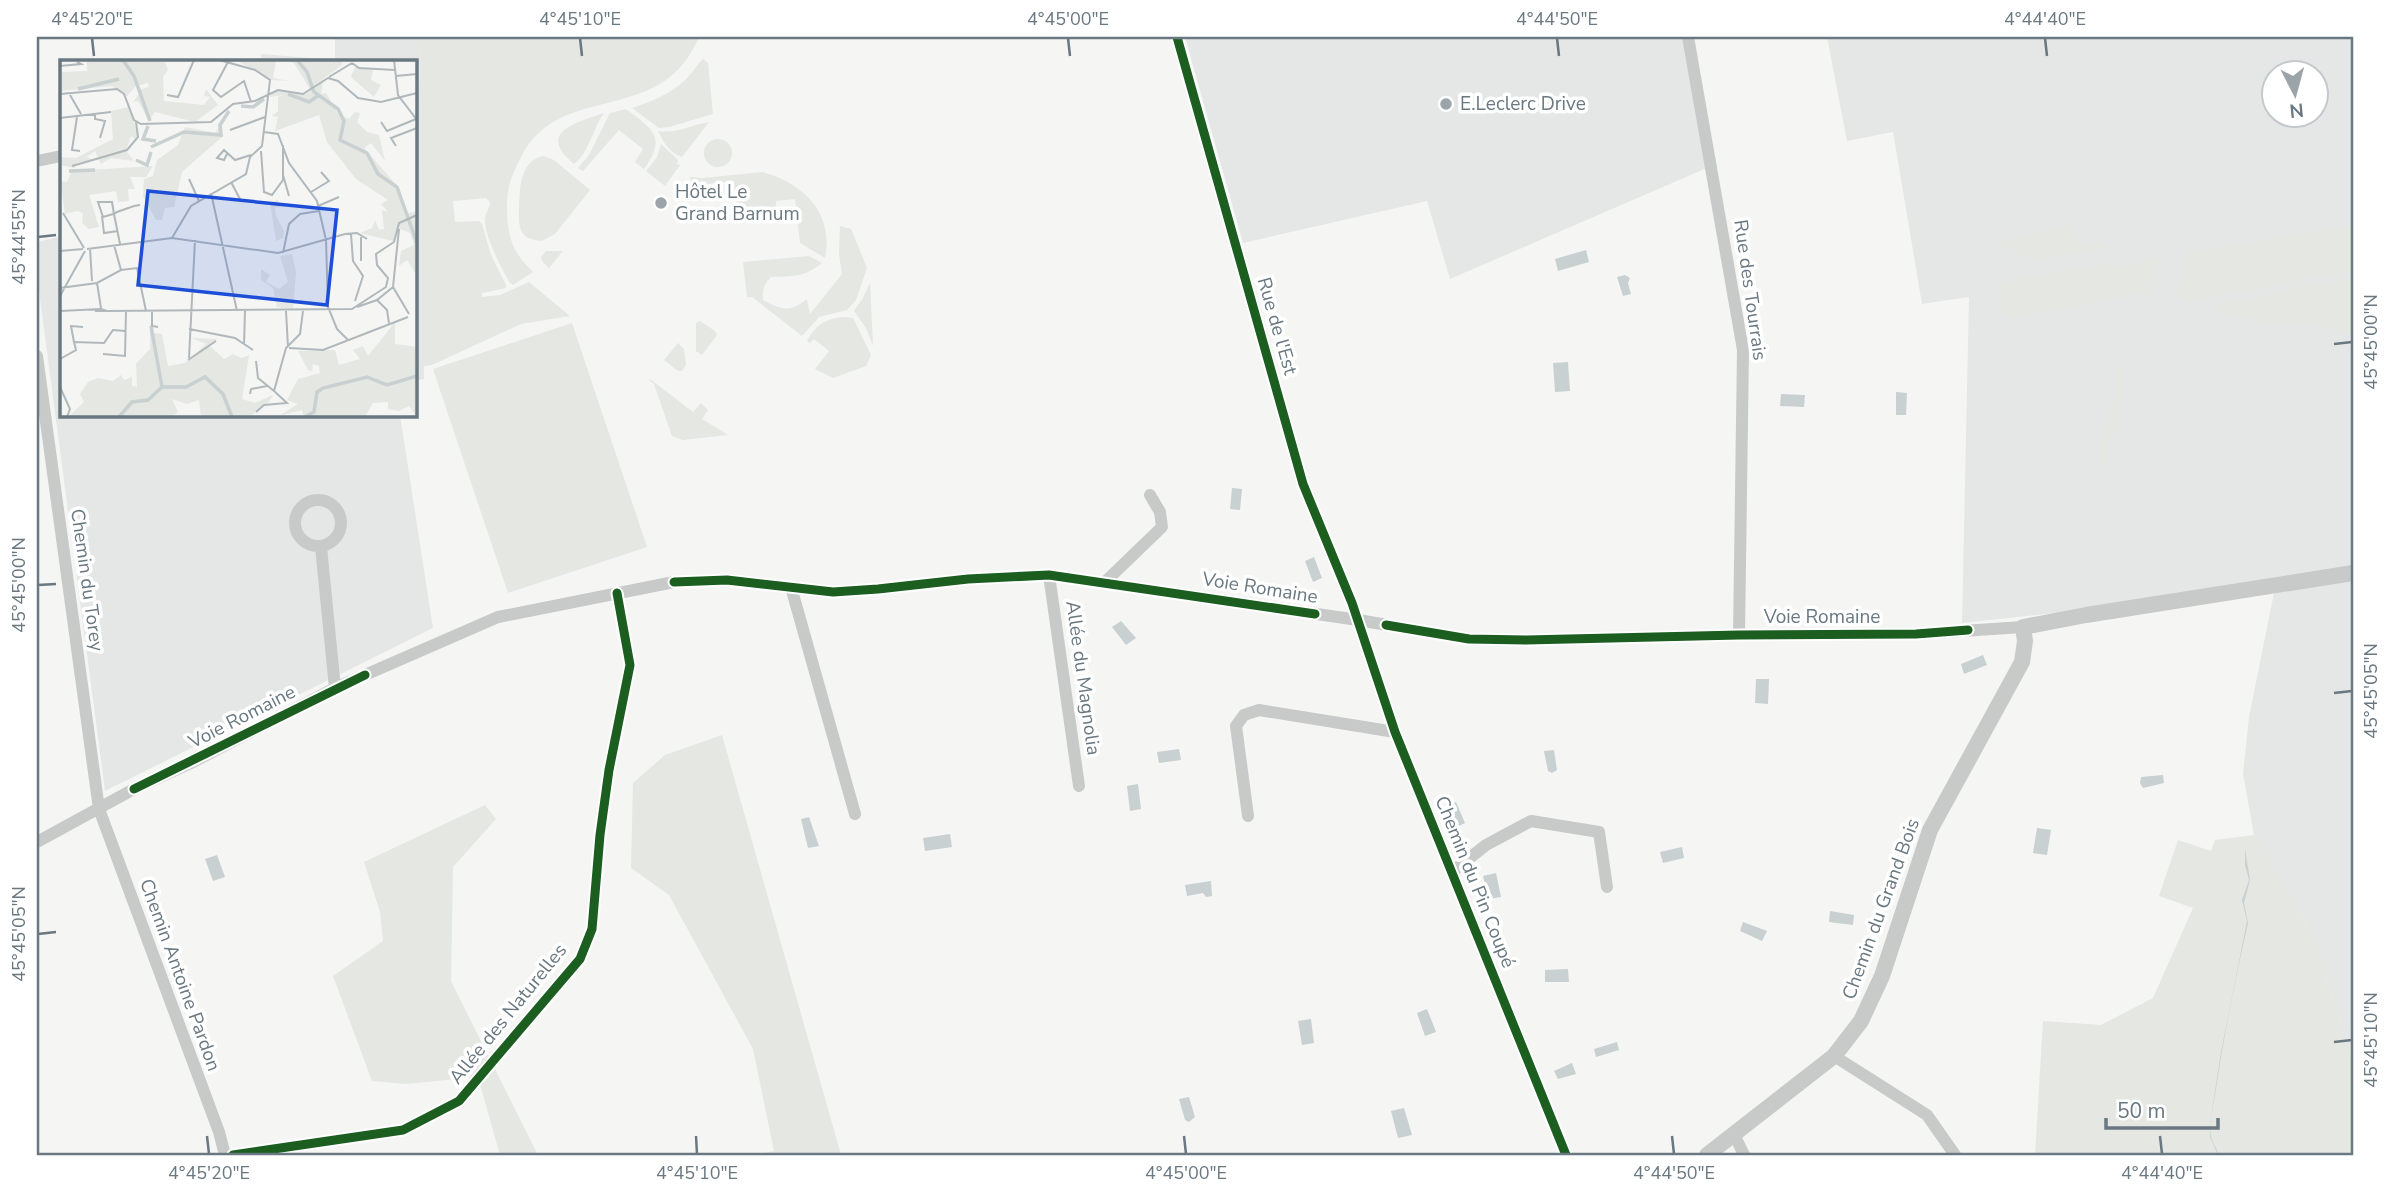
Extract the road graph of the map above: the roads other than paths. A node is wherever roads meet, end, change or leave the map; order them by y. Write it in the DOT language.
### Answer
graph roads {
  1 [pos="1177,37"];
  2 [pos="1688,37"];
  3 [pos="60,156"];
  4 [pos="37,161"];
  5 [pos="37,356"];
  6 [pos="1150,495"];
  7 [pos="321,547"];
  8 [pos="2353,573"];
  9 [pos="1049,575"];
  10 [pos="1105,583"];
  11 [pos="791,587"];
  12 [pos="617,593"];
  13 [pos="1358,620"];
  14 [pos="2023,627"];
  15 [pos="1739,635"];
  16 [pos="335,688"];
  17 [pos="1395,732"];
  18 [pos="1079,786"];
  19 [pos="99,809"];
  20 [pos="855,814"];
  21 [pos="1248,816"];
  22 [pos="37,842"];
  23 [pos="1452,872"];
  24 [pos="1607,887"];
  25 [pos="1834,1056"];
  26 [pos="1734,1134"];
  27 [pos="225,1155"];
  28 [pos="233,1155"];
  29 [pos="1566,1155"];
  30 [pos="1707,1155"];
  31 [pos="1744,1155"];
  32 [pos="1955,1155"];
  1 -- 13 [label="street, Rue de l'Est"];
  2 -- 15 [label="street, Rue des Tourrais"];
  3 -- 4 [label="street"];
  5 -- 19 [label="street, Chemin du Torey"];
  6 -- 10 [label="street"];
  7 -- 16 [label="street"];
  8 -- 14 [label="street, Voie Romaine"];
  9 -- 10 [label="street, Voie Romaine"];
  9 -- 11 [label="street, Voie Romaine"];
  9 -- 18 [label="street, Allée du Magnolia"];
  10 -- 13 [label="street, Voie Romaine"];
  11 -- 12 [label="street, Voie Romaine"];
  11 -- 20 [label="street"];
  12 -- 16 [label="street, Voie Romaine"];
  12 -- 28 [label="street, Allée des Naturelles"];
  13 -- 15 [label="street, Voie Romaine"];
  13 -- 17 [label="street, Chemin du Pin Coupé"];
  14 -- 15 [label="street, Voie Romaine"];
  14 -- 25 [label="street, Chemin du Grand Bois"];
  16 -- 19 [label="street, Voie Romaine"];
  17 -- 21 [label="street"];
  17 -- 23 [label="street, Chemin du Pin Coupé"];
  19 -- 22 [label="street, Voie Romaine"];
  19 -- 27 [label="street, Chemin Antoine Pardon"];
  23 -- 24 [label="street"];
  23 -- 29 [label="street, Chemin du Pin Coupé"];
  25 -- 26 [label="street, Chemin du Grand Bois"];
  25 -- 32 [label="street"];
  26 -- 30 [label="street, Chemin du Grand Bois"];
  26 -- 31 [label="street"];
}
